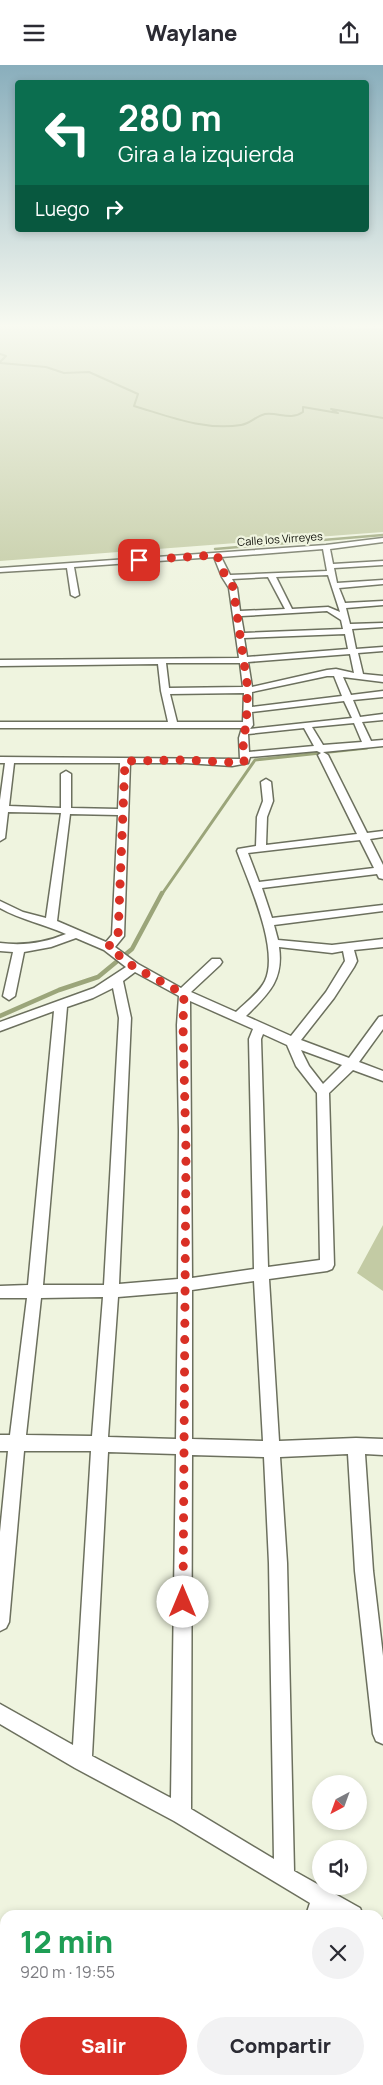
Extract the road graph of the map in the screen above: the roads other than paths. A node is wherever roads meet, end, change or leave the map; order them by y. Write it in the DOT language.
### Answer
graph roads {
  1 [pos="383,541"];
  2 [pos="326,547"];
  3 [pos="217,555"];
  4 [pos="383,563"];
  5 [pos="70,565"];
  6 [pos="0,570"];
  7 [pos="331,570"];
  8 [pos="271,575"];
  9 [pos="226,577"];
  10 [pos="383,582"];
  11 [pos="334,586"];
  12 [pos="75,595"];
  13 [pos="383,603"];
  14 [pos="342,607"];
  15 [pos="328,609"];
  16 [pos="290,612"];
  17 [pos="236,614"];
  18 [pos="344,618"];
  19 [pos="383,625"];
  20 [pos="348,629"];
  21 [pos="240,636"];
  22 [pos="383,649"];
  23 [pos="354,651"];
  24 [pos="244,660"];
  25 [pos="162,662"];
  26 [pos="0,663"];
  27 [pos="336,673"];
  28 [pos="359,676"];
  29 [pos="383,679"];
  30 [pos="248,690"];
  31 [pos="165,691"];
  32 [pos="383,695"];
  33 [pos="347,698"];
  34 [pos="246,710"];
  35 [pos="383,717"];
  36 [pos="356,720"];
  37 [pos="0,725"];
  38 [pos="173,725"];
  39 [pos="307,726"];
  40 [pos="246,728"];
  41 [pos="383,743"];
  42 [pos="368,745"];
  43 [pos="322,753"];
  44 [pos="245,755"];
  45 [pos="5,760"];
  46 [pos="125,761"];
  47 [pos="66,774"];
  48 [pos="266,782"];
  49 [pos="2,809"];
  50 [pos="66,810"];
  51 [pos="124,812"];
  52 [pos="383,834"];
  53 [pos="364,835"];
  54 [pos="0,838"];
  55 [pos="261,849"];
  56 [pos="382,873"];
  57 [pos="255,886"];
  58 [pos="0,904"];
  59 [pos="383,908"];
  60 [pos="268,922"];
  61 [pos="51,923"];
  62 [pos="75,934"];
  63 [pos="272,943"];
  64 [pos="383,943"];
  65 [pos="0,947"];
  66 [pos="108,947"];
  67 [pos="348,948"];
  68 [pos="19,950"];
  69 [pos="216,962"];
  70 [pos="132,965"];
  71 [pos="117,980"];
  72 [pos="184,994"];
  73 [pos="9,997"];
  74 [pos="61,1004"];
  75 [pos="237,1018"];
  76 [pos="383,1019"];
  77 [pos="0,1027"];
  78 [pos="260,1027"];
  79 [pos="293,1043"];
  80 [pos="351,1064"];
  81 [pos="383,1077"];
  82 [pos="323,1092"];
  83 [pos="261,1274"];
  84 [pos="185,1285"];
  85 [pos="35,1291"];
  86 [pos="111,1291"];
  87 [pos="0,1292"];
  88 [pos="0,1443"];
  89 [pos="17,1443"];
  90 [pos="100,1443"];
  91 [pos="356,1446"];
  92 [pos="185,1447"];
  93 [pos="383,1447"];
  94 [pos="272,1449"];
  95 [pos="0,1622"];
  96 [pos="0,1713"];
  97 [pos="383,1734"];
  98 [pos="82,1761"];
  99 [pos="181,1814"];
  100 [pos="284,1877"];
  101 [pos="319,1907"];
  102 [pos="331,1910"];
  1 -- 2 [label="street, Calle los Virreyes"];
  2 -- 3 [label="street, Calle los Virreyes"];
  2 -- 7 [label="street"];
  3 -- 5 [label="street, Calle los Virreyes"];
  3 -- 9 [label="street"];
  4 -- 7 [label="street"];
  5 -- 6 [label="street, Calle los Virreyes"];
  5 -- 12 [label="street"];
  7 -- 8 [label="street"];
  7 -- 11 [label="street"];
  8 -- 9 [label="street"];
  8 -- 16 [label="street"];
  9 -- 17 [label="street"];
  10 -- 11 [label="street"];
  11 -- 14 [label="street"];
  13 -- 14 [label="street"];
  14 -- 15 [label="street"];
  14 -- 18 [label="street"];
  15 -- 16 [label="street"];
  15 -- 18 [label="street"];
  16 -- 17 [label="street"];
  17 -- 21 [label="street"];
  18 -- 20 [label="street"];
  19 -- 20 [label="street"];
  20 -- 21 [label="street"];
  20 -- 23 [label="street"];
  21 -- 24 [label="street"];
  22 -- 23 [label="street"];
  23 -- 24 [label="street"];
  23 -- 28 [label="street"];
  24 -- 25 [label="street"];
  24 -- 30 [label="street"];
  25 -- 26 [label="street"];
  25 -- 31 [label="street"];
  27 -- 28 [label="street"];
  27 -- 30 [label="street"];
  27 -- 33 [label="street"];
  28 -- 29 [label="street"];
  30 -- 31 [label="street"];
  30 -- 34 [label="street"];
  31 -- 38 [label="street"];
  32 -- 33 [label="street"];
  33 -- 34 [label="street"];
  33 -- 36 [label="street"];
  34 -- 40 [label="street"];
  35 -- 36 [label="street"];
  36 -- 39 [label="street"];
  36 -- 42 [label="street"];
  37 -- 38 [label="street"];
  38 -- 40 [label="street"];
  39 -- 40 [label="street"];
  39 -- 43 [label="street"];
  40 -- 44 [label="street"];
  41 -- 42 [label="street"];
  42 -- 43 [label="street"];
  43 -- 44 [label="street"];
  43 -- 53 [label="street"];
  44 -- 46 [label="street"];
  45 -- 46 [label="street"];
  45 -- 49 [label="street"];
  46 -- 51 [label="street"];
  47 -- 50 [label="street"];
  48 -- 55 [label="street"];
  49 -- 50 [label="street"];
  49 -- 54 [label="street"];
  50 -- 51 [label="street"];
  50 -- 61 [label="street"];
  51 -- 66 [label="street"];
  52 -- 53 [label="street"];
  53 -- 55 [label="street"];
  53 -- 56 [label="street"];
  55 -- 57 [label="street"];
  56 -- 57 [label="street"];
  57 -- 60 [label="street"];
  58 -- 61 [label="street"];
  59 -- 60 [label="street"];
  60 -- 63 [label="street"];
  61 -- 62 [label="street"];
  62 -- 66 [label="street"];
  62 -- 68 [label="street"];
  63 -- 67 [label="street"];
  63 -- 75 [label="street"];
  64 -- 67 [label="street"];
  65 -- 68 [label="street"];
  66 -- 70 [label="street"];
  67 -- 79 [label="street"];
  68 -- 73 [label="street"];
  69 -- 72 [label="street"];
  70 -- 71 [label="street"];
  70 -- 72 [label="street"];
  71 -- 74 [label="street"];
  71 -- 86 [label="street"];
  72 -- 75 [label="street"];
  72 -- 84 [label="street"];
  74 -- 77 [label="street"];
  74 -- 85 [label="street"];
  75 -- 78 [label="street"];
  76 -- 80 [label="street"];
  78 -- 79 [label="street"];
  78 -- 83 [label="street"];
  79 -- 80 [label="street"];
  79 -- 82 [label="street"];
  80 -- 81 [label="street"];
  80 -- 82 [label="street"];
  82 -- 83 [label="street"];
  83 -- 84 [label="street"];
  83 -- 94 [label="street"];
  84 -- 86 [label="street"];
  84 -- 92 [label="street"];
  85 -- 86 [label="street"];
  85 -- 87 [label="street"];
  85 -- 89 [label="street"];
  86 -- 90 [label="street"];
  88 -- 89 [label="street"];
  89 -- 90 [label="street"];
  89 -- 95 [label="street"];
  90 -- 92 [label="street"];
  90 -- 98 [label="street"];
  91 -- 93 [label="street"];
  91 -- 94 [label="street"];
  91 -- 97 [label="street"];
  92 -- 94 [label="street"];
  92 -- 99 [label="street"];
  94 -- 100 [label="street"];
  96 -- 98 [label="street"];
  98 -- 99 [label="street"];
  99 -- 100 [label="street"];
  100 -- 101 [label="street"];
  101 -- 102 [label="street"];
}
